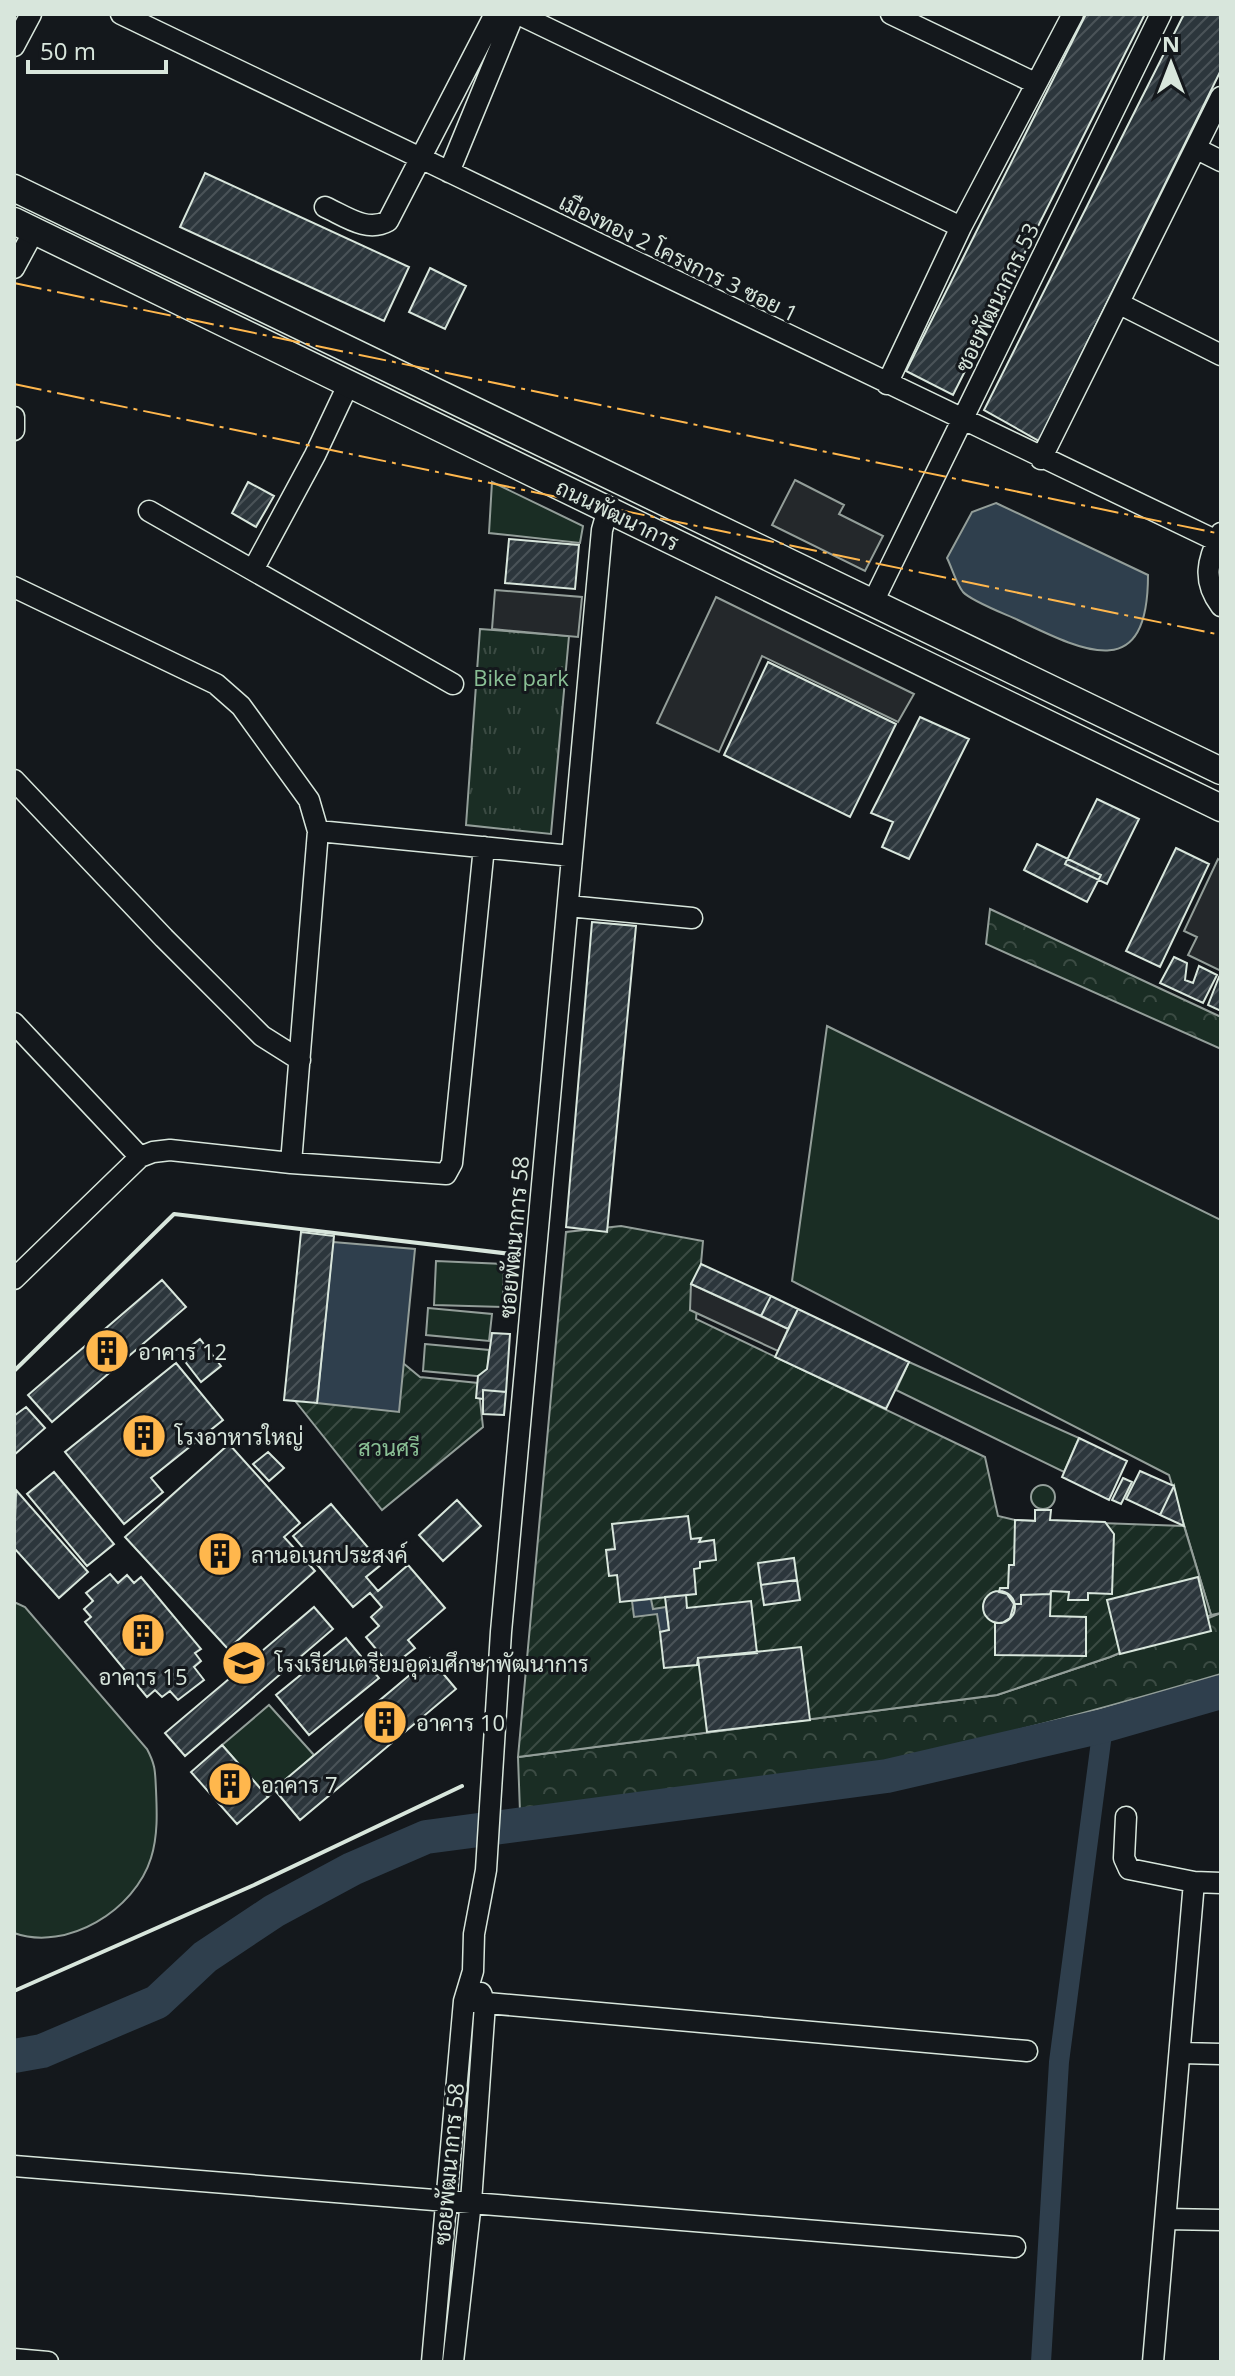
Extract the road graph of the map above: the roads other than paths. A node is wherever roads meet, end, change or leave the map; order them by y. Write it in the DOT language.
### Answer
graph roads {
  1 [pos="31,14"];
  2 [pos="121,14"];
  3 [pos="495,14"];
  4 [pos="516,14"];
  5 [pos="891,14"];
  6 [pos="1073,14"];
  7 [pos="1161,14"];
  8 [pos="14,46"];
  9 [pos="1035,83"];
  10 [pos="1221,97"];
  11 [pos="1197,149"];
  12 [pos="421,160"];
  13 [pos="1221,161"];
  14 [pos="449,172"];
  15 [pos="14,188"];
  16 [pos="325,207"];
  17 [pos="24,226"];
  18 [pos="961,227"];
  19 [pos="14,268"];
  20 [pos="1120,304"];
  21 [pos="1221,355"];
  22 [pos="349,383"];
  23 [pos="887,384"];
  24 [pos="14,417"];
  25 [pos="963,419"];
  26 [pos="14,430"];
  27 [pos="1041,459"];
  28 [pos="622,481"];
  29 [pos="608,509"];
  30 [pos="149,511"];
  31 [pos="1219,537"];
  32 [pos="253,570"];
  33 [pos="14,587"];
  34 [pos="873,602"];
  35 [pos="1221,606"];
  36 [pos="869,638"];
  37 [pos="453,684"];
  38 [pos="1221,771"];
  39 [pos="14,780"];
  40 [pos="1221,808"];
  41 [pos="318,831"];
  42 [pos="484,847"];
  43 [pos="572,856"];
  44 [pos="568,906"];
  45 [pos="692,918"];
  46 [pos="14,1023"];
  47 [pos="300,1060"];
  48 [pos="140,1157"];
  49 [pos="291,1163"];
  50 [pos="14,1279"];
  51 [pos="1126,1817"];
  52 [pos="1194,1882"];
  53 [pos="1221,1883"];
  54 [pos="473,1971"];
  55 [pos="464,2001"];
  56 [pos="485,2004"];
  57 [pos="1027,2051"];
  58 [pos="1181,2053"];
  59 [pos="1221,2054"];
  60 [pos="14,2166"];
  61 [pos="447,2201"];
  62 [pos="471,2202"];
  63 [pos="1166,2219"];
  64 [pos="1221,2220"];
  65 [pos="1015,2247"];
  66 [pos="14,2359"];
  67 [pos="48,2362"];
  68 [pos="432,2362"];
  69 [pos="453,2362"];
  70 [pos="1153,2362"];
  1 -- 8 [label="street"];
  2 -- 12 [label="street, เมืองทอง 2 โครงการ 3 ซอย 1"];
  3 -- 12 [label="street"];
  4 -- 14 [label="street"];
  4 -- 18 [label="street"];
  5 -- 9 [label="street"];
  6 -- 9 [label="street"];
  7 -- 25 [label="street, ซอยพัฒนาการ 53"];
  9 -- 18 [label="street"];
  10 -- 11 [label="street"];
  11 -- 13 [label="street"];
  11 -- 20 [label="street"];
  12 -- 14 [label="street, เมืองทอง 2 โครงการ 3 ซอย 1"];
  12 -- 16 [label="street"];
  14 -- 23 [label="street, เมืองทอง 2 โครงการ 3 ซอย 1"];
  15 -- 28 [label="main road, ถนนพัฒนาการ"];
  17 -- 19 [label="street"];
  17 -- 22 [label="main road, ถนนพัฒนาการ"];
  18 -- 23 [label="street"];
  20 -- 21 [label="street"];
  20 -- 27 [label="street"];
  22 -- 29 [label="main road, ถนนพัฒนาการ"];
  22 -- 32 [label="street"];
  23 -- 25 [label="street, เมืองทอง 2 โครงการ 3 ซอย 1"];
  24 -- 26 [label="street"];
  25 -- 27 [label="street, เมืองทอง 2 โครงการ 3 ซอย 1"];
  25 -- 34 [label="street, ซอยพัฒนาการ 53"];
  27 -- 31 [label="street, เมืองทอง 2 โครงการ 3 ซอย 1"];
  28 -- 29 [label="main road"];
  28 -- 34 [label="main road, ถนนพัฒนาการ"];
  29 -- 36 [label="main road, ถนนพัฒนาการ"];
  29 -- 43 [label="street, ซอยพัฒนาการ 58"];
  30 -- 32 [label="street"];
  31 -- 35 [label="street"];
  32 -- 37 [label="street"];
  33 -- 41 [label="street"];
  34 -- 36 [label="main road"];
  34 -- 38 [label="main road, ถนนพัฒนาการ"];
  36 -- 40 [label="main road, ถนนพัฒนาการ"];
  39 -- 47 [label="street"];
  41 -- 42 [label="street"];
  41 -- 47 [label="street"];
  42 -- 43 [label="street"];
  42 -- 49 [label="street"];
  43 -- 44 [label="street, ซอยพัฒนาการ 58"];
  44 -- 45 [label="street"];
  44 -- 54 [label="street, ซอยพัฒนาการ 58"];
  46 -- 48 [label="street"];
  47 -- 49 [label="street"];
  48 -- 49 [label="street"];
  48 -- 50 [label="street"];
  51 -- 52 [label="street"];
  52 -- 53 [label="street"];
  52 -- 58 [label="street"];
  54 -- 55 [label="street, ซอยพัฒนาการ 58"];
  54 -- 56 [label="street, ซอยพัฒนาการ 58"];
  55 -- 56 [label="street"];
  55 -- 61 [label="street, ซอยพัฒนาการ 58"];
  56 -- 57 [label="street"];
  56 -- 62 [label="street, ซอยพัฒนาการ 58"];
  58 -- 59 [label="street"];
  58 -- 63 [label="street"];
  60 -- 61 [label="street"];
  61 -- 62 [label="street"];
  61 -- 68 [label="street, ซอยพัฒนาการ 58"];
  62 -- 65 [label="street"];
  62 -- 69 [label="street, ซอยพัฒนาการ 58"];
  63 -- 64 [label="street"];
  63 -- 70 [label="street"];
  66 -- 67 [label="street"];
}
